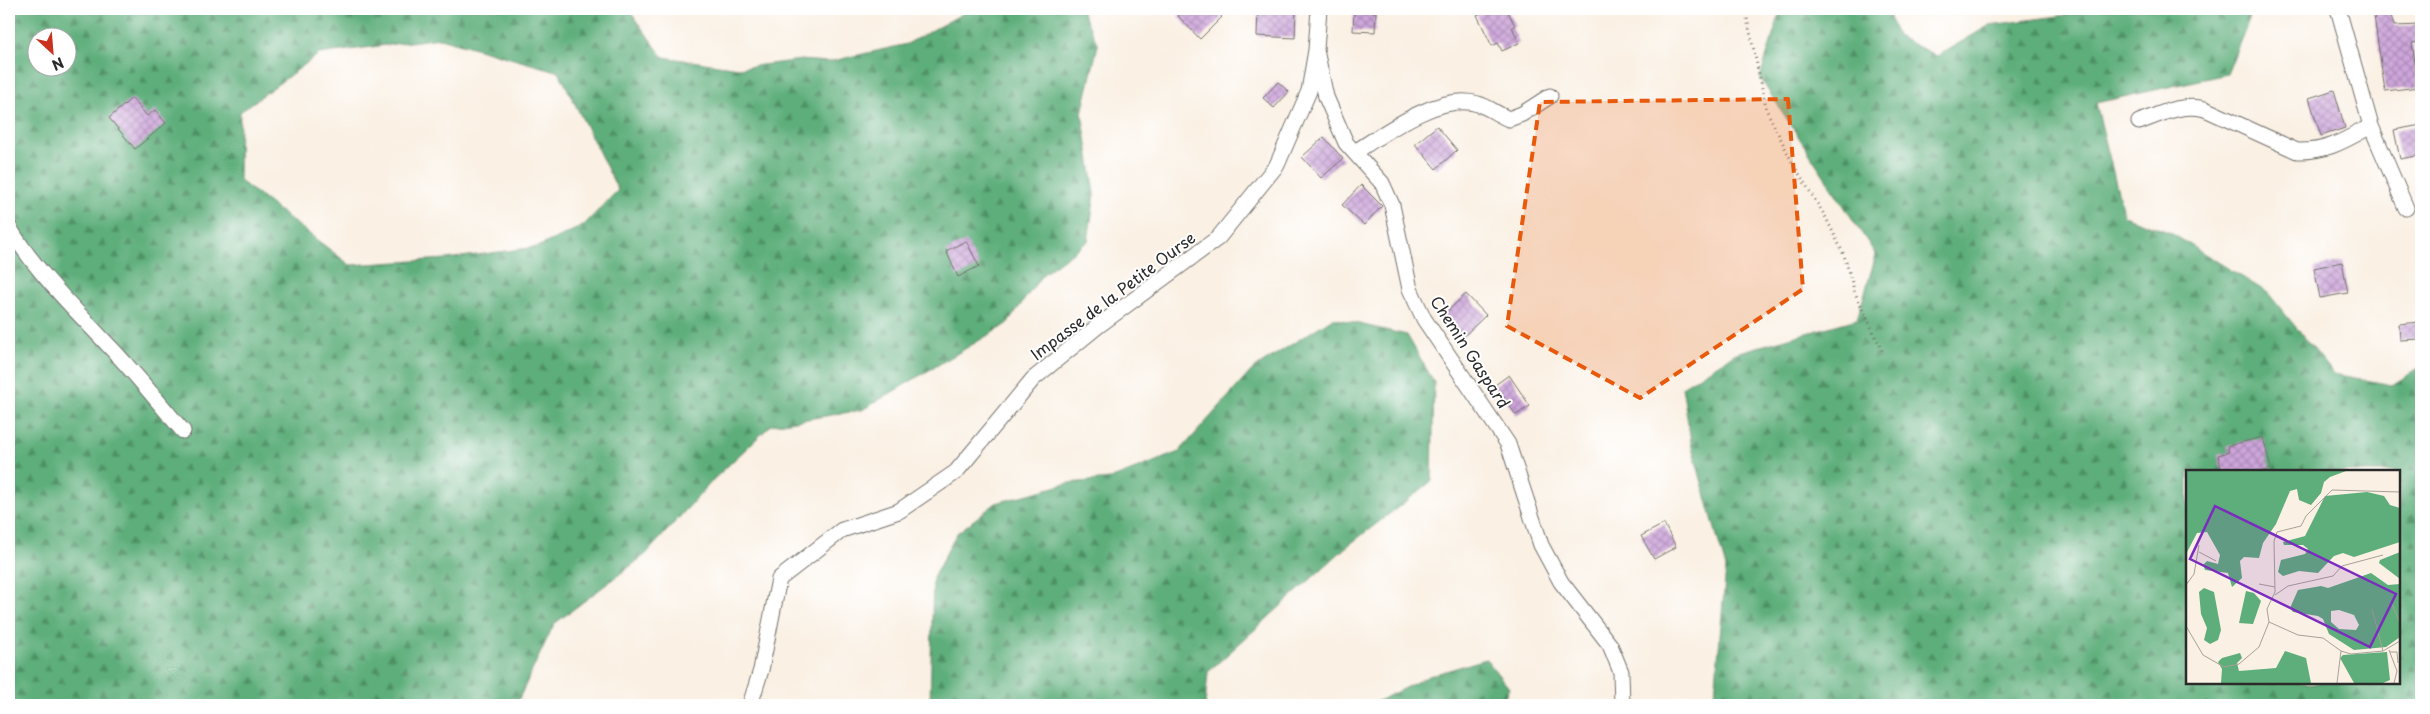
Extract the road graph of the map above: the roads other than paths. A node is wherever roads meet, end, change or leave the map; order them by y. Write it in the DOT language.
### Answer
graph roads {
  1 [pos="1319,9"];
  2 [pos="2338,9"];
  3 [pos="1316,50"];
  4 [pos="1550,96"];
  5 [pos="2139,122"];
  6 [pos="2371,126"];
  7 [pos="1355,152"];
  8 [pos="2406,208"];
  9 [pos="9,227"];
  10 [pos="183,431"];
  11 [pos="750,705"];
  12 [pos="1622,705"];
  1 -- 3 [label="street, Chemin Gaspard"];
  2 -- 6 [label="street"];
  3 -- 7 [label="street, Chemin Gaspard"];
  3 -- 11 [label="street, Impasse de la Petite Ourse"];
  4 -- 7 [label="street"];
  5 -- 6 [label="street"];
  6 -- 8 [label="street"];
  7 -- 12 [label="street, Chemin Gaspard"];
  9 -- 10 [label="street"];
}
